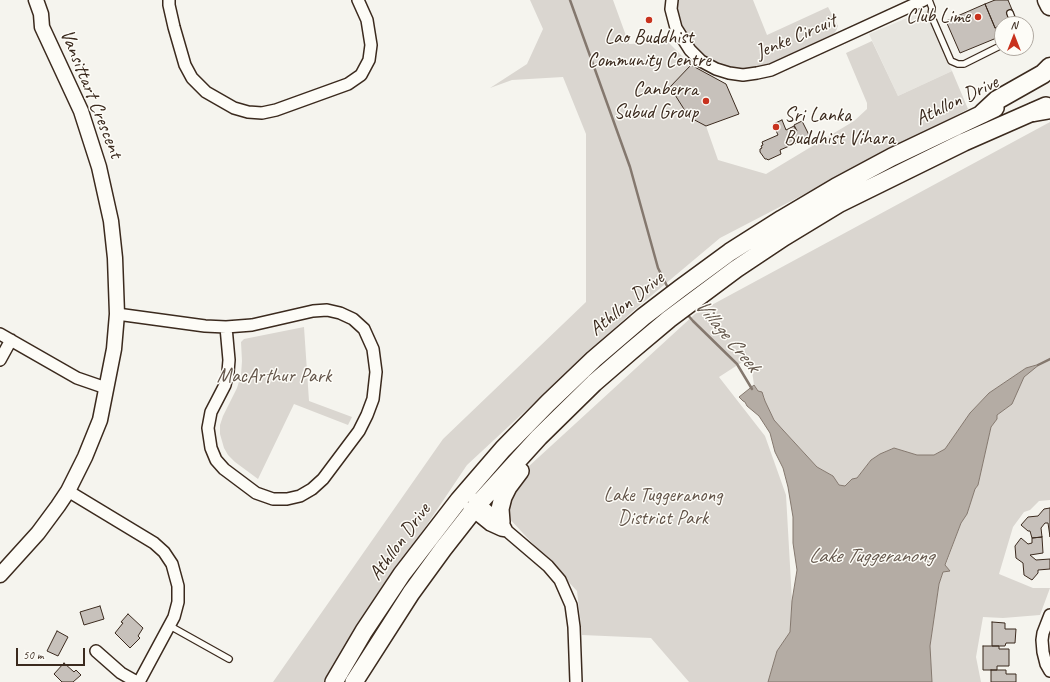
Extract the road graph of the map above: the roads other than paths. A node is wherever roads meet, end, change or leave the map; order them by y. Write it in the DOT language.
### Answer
graph roads {
  1 [pos="26,0"];
  2 [pos="36,0"];
  3 [pos="169,0"];
  4 [pos="358,0"];
  5 [pos="672,0"];
  6 [pos="924,0"];
  7 [pos="929,0"];
  8 [pos="1047,0"];
  9 [pos="1050,6"];
  10 [pos="1010,13"];
  11 [pos="1012,16"];
  12 [pos="42,27"];
  13 [pos="994,49"];
  14 [pos="1050,67"];
  15 [pos="1050,80"];
  16 [pos="1050,104"];
  17 [pos="1042,110"];
  18 [pos="983,114"];
  19 [pos="117,314"];
  20 [pos="226,327"];
  21 [pos="0,334"];
  22 [pos="11,340"];
  23 [pos="0,360"];
  24 [pos="106,388"];
  25 [pos="539,437"];
  26 [pos="68,491"];
  27 [pos="463,496"];
  28 [pos="476,507"];
  29 [pos="504,527"];
  30 [pos="0,575"];
  31 [pos="1050,615"];
  32 [pos="170,626"];
  33 [pos="96,651"];
  34 [pos="229,659"];
  35 [pos="1050,671"];
  36 [pos="138,682"];
  37 [pos="334,682"];
  38 [pos="354,682"];
  39 [pos="576,682"];
  1 -- 12 [label="street, Vansittart Crescent"];
  2 -- 12 [label="street, Vansittart Crescent"];
  3 -- 4 [label="street"];
  5 -- 6 [label="street, Jenke Circuit"];
  7 -- 13 [label="lane"];
  8 -- 9 [label="highway"];
  10 -- 11 [label="lane"];
  12 -- 19 [label="street, Vansittart Crescent"];
  14 -- 18 [label="highway"];
  15 -- 18 [label="main road, Athllon Drive"];
  16 -- 17 [label="main road, Athllon Drive"];
  17 -- 25 [label="main road, Athllon Drive"];
  18 -- 27 [label="main road, Athllon Drive"];
  19 -- 20 [label="street"];
  19 -- 24 [label="street, Vansittart Crescent"];
  20 -- 20 [label="street"];
  21 -- 22 [label="street"];
  22 -- 23 [label="street"];
  22 -- 24 [label="street"];
  24 -- 26 [label="street, Vansittart Crescent"];
  25 -- 28 [label="main road, Athllon Drive"];
  25 -- 29 [label="main road"];
  26 -- 30 [label="street, Vansittart Crescent"];
  26 -- 32 [label="street"];
  27 -- 28 [label="street"];
  27 -- 37 [label="main road, Athllon Drive"];
  28 -- 29 [label="street"];
  28 -- 38 [label="main road, Athllon Drive"];
  29 -- 39 [label="street"];
  31 -- 35 [label="street"];
  32 -- 34 [label="lane"];
  32 -- 36 [label="street"];
  33 -- 36 [label="street"];
}
